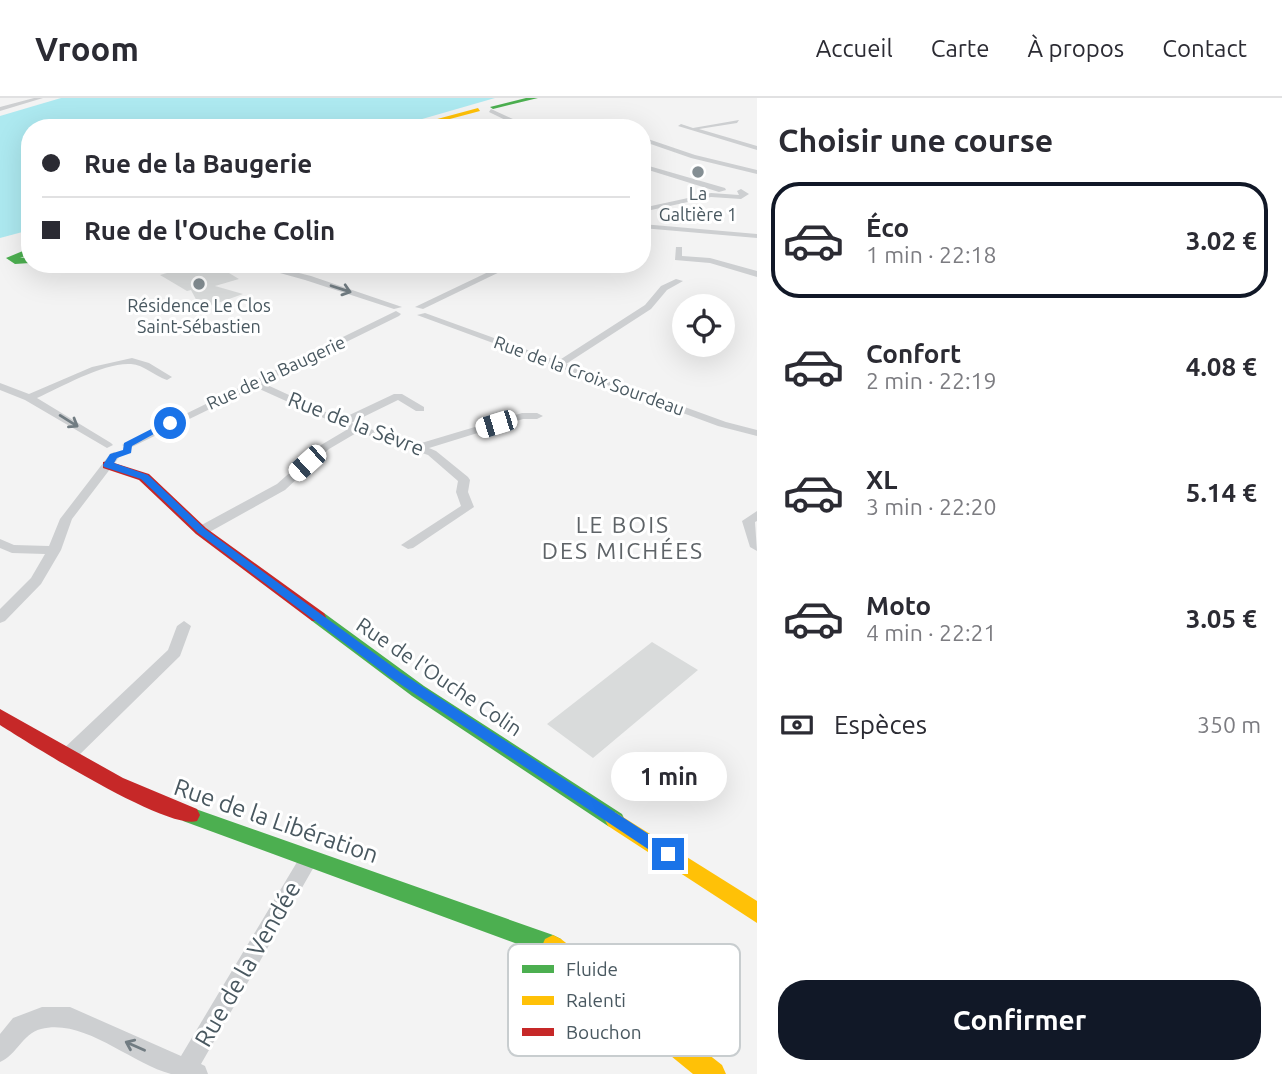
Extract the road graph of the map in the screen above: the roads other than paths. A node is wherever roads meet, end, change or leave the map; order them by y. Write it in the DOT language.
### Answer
graph roads {
  1 [pos="25,98"];
  2 [pos="40,98"];
  3 [pos="535,98"];
  4 [pos="0,101"];
  5 [pos="0,109"];
  6 [pos="487,109"];
  7 [pos="445,119"];
  8 [pos="509,119"];
  9 [pos="737,121"];
  10 [pos="681,126"];
  11 [pos="691,129"];
  12 [pos="651,142"];
  13 [pos="757,148"];
  14 [pos="757,162"];
  15 [pos="740,168"];
  16 [pos="651,169"];
  17 [pos="757,172"];
  18 [pos="721,192"];
  19 [pos="746,194"];
  20 [pos="651,208"];
  21 [pos="651,227"];
  22 [pos="757,236"];
  23 [pos="679,257"];
  24 [pos="288,273"];
  25 [pos="495,273"];
  26 [pos="757,274"];
  27 [pos="679,281"];
  28 [pos="421,311"];
  29 [pos="396,315"];
  30 [pos="558,365"];
  31 [pos="167,377"];
  32 [pos="254,383"];
  33 [pos="0,386"];
  34 [pos="29,398"];
  35 [pos="420,409"];
  36 [pos="537,416"];
  37 [pos="341,423"];
  38 [pos="356,429"];
  39 [pos="757,433"];
  40 [pos="418,448"];
  41 [pos="109,455"];
  42 [pos="757,515"];
  43 [pos="201,531"];
  44 [pos="0,543"];
  45 [pos="408,545"];
  46 [pos="757,547"];
  47 [pos="54,550"];
  48 [pos="0,618"];
  49 [pos="184,626"];
  50 [pos="0,716"];
  51 [pos="66,757"];
  52 [pos="310,858"];
  53 [pos="757,912"];
  54 [pos="550,944"];
  55 [pos="0,1051"];
  56 [pos="690,1056"];
  57 [pos="192,1072"];
  58 [pos="713,1074"];
  1 -- 4 [label="street"];
  2 -- 5 [label="street"];
  3 -- 6 [label="street"];
  6 -- 7 [label="street"];
  6 -- 8 [label="street"];
  9 -- 11 [label="street"];
  10 -- 11 [label="street"];
  11 -- 13 [label="street"];
  12 -- 15 [label="street"];
  14 -- 15 [label="street"];
  15 -- 17 [label="street"];
  16 -- 18 [label="street"];
  18 -- 19 [label="street"];
  18 -- 20 [label="street"];
  21 -- 22 [label="street"];
  23 -- 26 [label="street"];
  24 -- 29 [label="street, one-way"];
  25 -- 28 [label="street"];
  27 -- 30 [label="street"];
  28 -- 29 [label="street"];
  28 -- 30 [label="street, Rue de la Croix Sourdeau"];
  29 -- 32 [label="street, Rue de la Baugerie"];
  30 -- 39 [label="street, Rue de la Croix Sourdeau"];
  31 -- 34 [label="street"];
  32 -- 37 [label="street, Rue de la Sèvre"];
  32 -- 41 [label="street, Rue de la Baugerie"];
  33 -- 34 [label="street, Rue de l'Ouche Colin"];
  34 -- 41 [label="street, Rue de l'Ouche Colin, one-way"];
  35 -- 37 [label="street"];
  36 -- 40 [label="street"];
  37 -- 38 [label="street, Rue de la Sèvre"];
  38 -- 40 [label="street, Rue de la Sèvre"];
  38 -- 43 [label="street"];
  40 -- 45 [label="street, Rue de la Sèvre"];
  41 -- 43 [label="street, Rue de l'Ouche Colin"];
  41 -- 47 [label="street"];
  42 -- 46 [label="street"];
  43 -- 53 [label="street, Rue de l'Ouche Colin"];
  44 -- 47 [label="street"];
  47 -- 48 [label="street"];
  49 -- 51 [label="street"];
  50 -- 51 [label="street, Rue de la Libération"];
  51 -- 52 [label="street, Rue de la Libération"];
  52 -- 54 [label="street, Rue de la Libération"];
  52 -- 57 [label="street, Rue de la Vendée"];
  57 -- 55 [label="street, Rue de la Vendée, one-way"];
  56 -- 58 [label="street, Rue de la Libération"];
}
